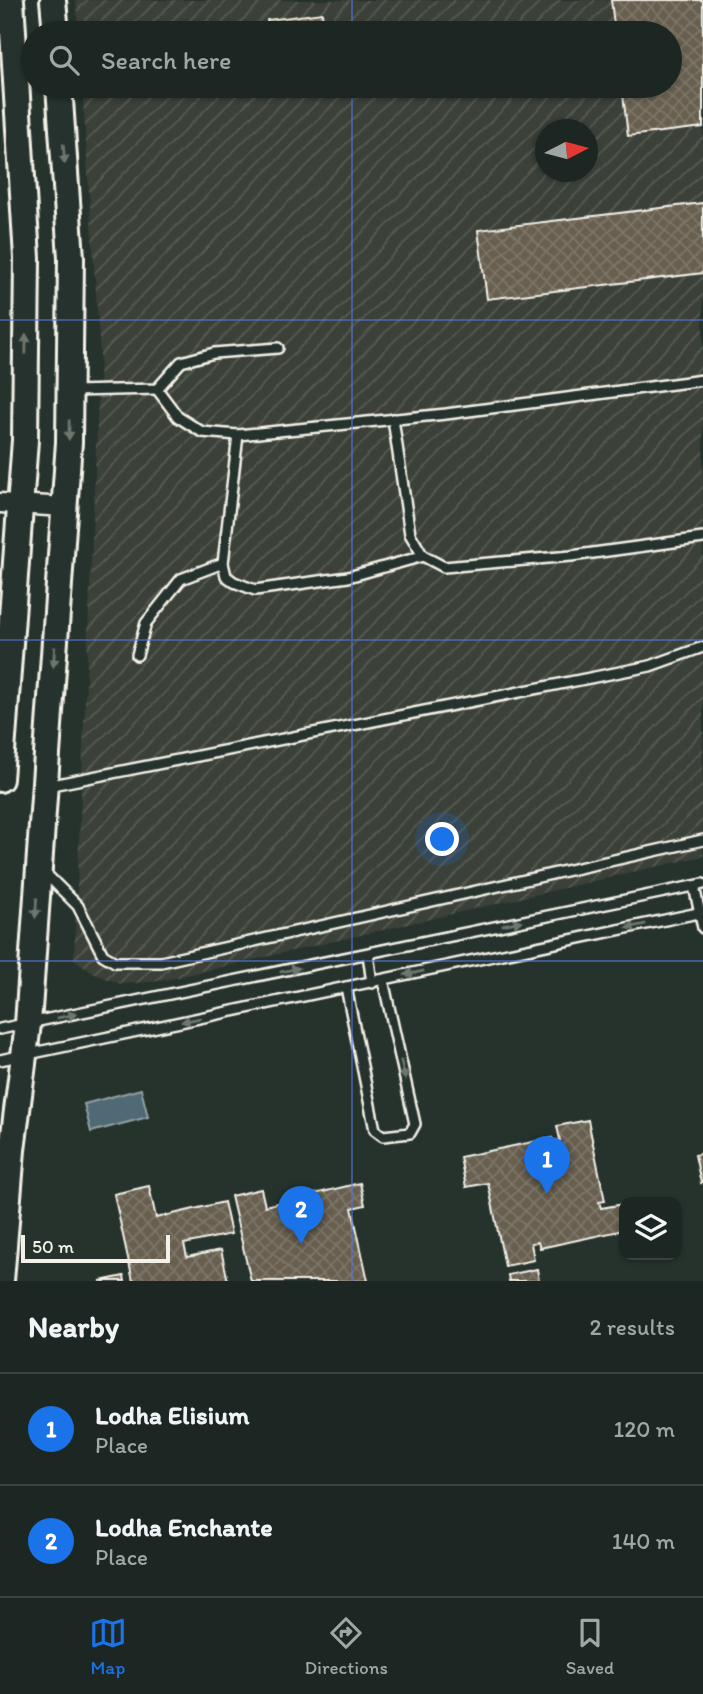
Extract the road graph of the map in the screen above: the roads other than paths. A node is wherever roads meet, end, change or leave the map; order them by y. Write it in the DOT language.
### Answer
graph roads {
  1 [pos="11,0"];
  2 [pos="53,0"];
  3 [pos="55,21"];
  4 [pos="60,98"];
  5 [pos="278,348"];
  6 [pos="703,380"];
  7 [pos="157,389"];
  8 [pos="70,391"];
  9 [pos="393,419"];
  10 [pos="238,435"];
  11 [pos="10,504"];
  12 [pos="65,507"];
  13 [pos="703,538"];
  14 [pos="423,556"];
  15 [pos="223,563"];
  16 [pos="703,648"];
  17 [pos="137,655"];
  18 [pos="0,779"];
  19 [pos="45,786"];
  20 [pos="703,840"];
  21 [pos="39,867"];
  22 [pos="699,885"];
  23 [pos="701,912"];
  24 [pos="703,928"];
  25 [pos="368,954"];
  26 [pos="383,980"];
  27 [pos="372,983"];
  28 [pos="346,988"];
  29 [pos="28,1024"];
  30 [pos="0,1029"];
  31 [pos="11,1058"];
  32 [pos="6,1150"];
  33 [pos="1,1281"];
  11 -- 1 [label="main road, one-way"];
  2 -- 3 [label="main road"];
  4 -- 8 [label="main road, one-way"];
  5 -- 7 [label="lane"];
  6 -- 9 [label="lane"];
  7 -- 8 [label="lane"];
  7 -- 10 [label="lane"];
  8 -- 12 [label="main road, one-way"];
  9 -- 10 [label="lane"];
  9 -- 14 [label="lane"];
  10 -- 15 [label="lane"];
  11 -- 12 [label="street"];
  11 -- 18 [label="main road"];
  12 -- 19 [label="main road, one-way"];
  13 -- 14 [label="lane"];
  14 -- 15 [label="lane"];
  15 -- 17 [label="lane"];
  16 -- 19 [label="lane"];
  19 -- 21 [label="main road"];
  20 -- 21 [label="lane"];
  21 -- 29 [label="main road, one-way"];
  22 -- 23 [label="lane"];
  25 -- 22 [label="lane, one-way"];
  23 -- 24 [label="lane"];
  23 -- 26 [label="lane, one-way"];
  25 -- 27 [label="lane"];
  29 -- 25 [label="lane, one-way"];
  26 -- 27 [label="lane"];
  26 -- 28 [label="lane, one-way"];
  27 -- 28 [label="lane"];
  28 -- 31 [label="lane, one-way"];
  29 -- 30 [label="lane"];
  29 -- 31 [label="main road"];
  31 -- 32 [label="main road"];
  32 -- 33 [label="main road"];
}
